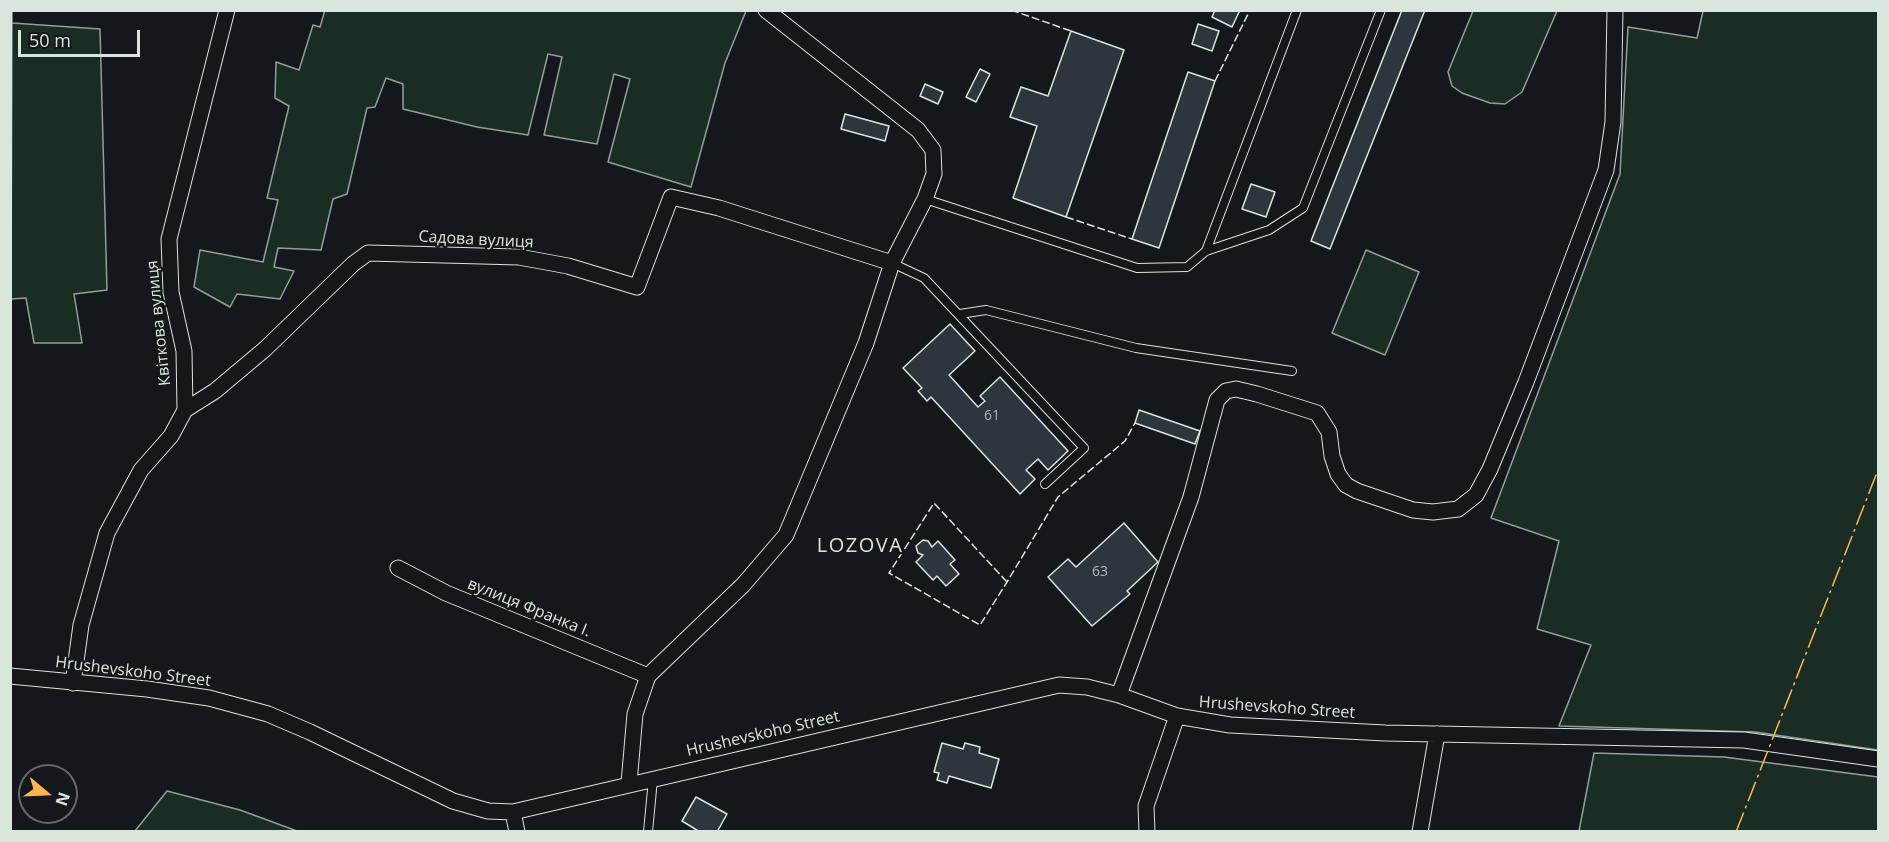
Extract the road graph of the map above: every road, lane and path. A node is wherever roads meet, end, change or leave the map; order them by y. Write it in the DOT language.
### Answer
graph roads {
  1 [pos="227,10"];
  2 [pos="766,10"];
  3 [pos="1298,10"];
  4 [pos="1381,10"];
  5 [pos="1615,10"];
  6 [pos="924,200"];
  7 [pos="1206,251"];
  8 [pos="892,263"];
  9 [pos="960,314"];
  10 [pos="1292,371"];
  11 [pos="185,410"];
  12 [pos="1046,484"];
  13 [pos="398,568"];
  14 [pos="10,676"];
  15 [pos="648,676"];
  16 [pos="73,683"];
  17 [pos="1119,695"];
  18 [pos="1177,716"];
  19 [pos="1437,734"];
  20 [pos="1878,759"];
  21 [pos="653,778"];
  22 [pos="629,783"];
  23 [pos="513,812"];
  24 [pos="517,831"];
  25 [pos="648,831"];
  26 [pos="1147,831"];
  27 [pos="1420,831"];
  1 -- 11 [label="street, Квіткова вулиця"];
  2 -- 6 [label="street"];
  3 -- 7 [label="lane"];
  4 -- 7 [label="lane"];
  5 -- 17 [label="street"];
  6 -- 7 [label="lane"];
  6 -- 8 [label="street"];
  8 -- 9 [label="lane"];
  8 -- 11 [label="street, Садова вулиця"];
  8 -- 15 [label="street"];
  9 -- 10 [label="lane"];
  9 -- 12 [label="lane"];
  11 -- 16 [label="street, Квіткова вулиця"];
  13 -- 15 [label="street, вулиця Франка І."];
  14 -- 16 [label="street, Hrushevskoho Street"];
  15 -- 22 [label="street"];
  16 -- 23 [label="street, Hrushevskoho Street"];
  17 -- 18 [label="street, Hrushevskoho Street"];
  17 -- 21 [label="street, Hrushevskoho Street"];
  18 -- 19 [label="street, Hrushevskoho Street"];
  18 -- 26 [label="street"];
  19 -- 20 [label="street, Hrushevskoho Street"];
  19 -- 27 [label="street"];
  21 -- 22 [label="street, Hrushevskoho Street"];
  21 -- 25 [label="lane"];
  22 -- 23 [label="street, Hrushevskoho Street"];
  23 -- 24 [label="street"];
}
